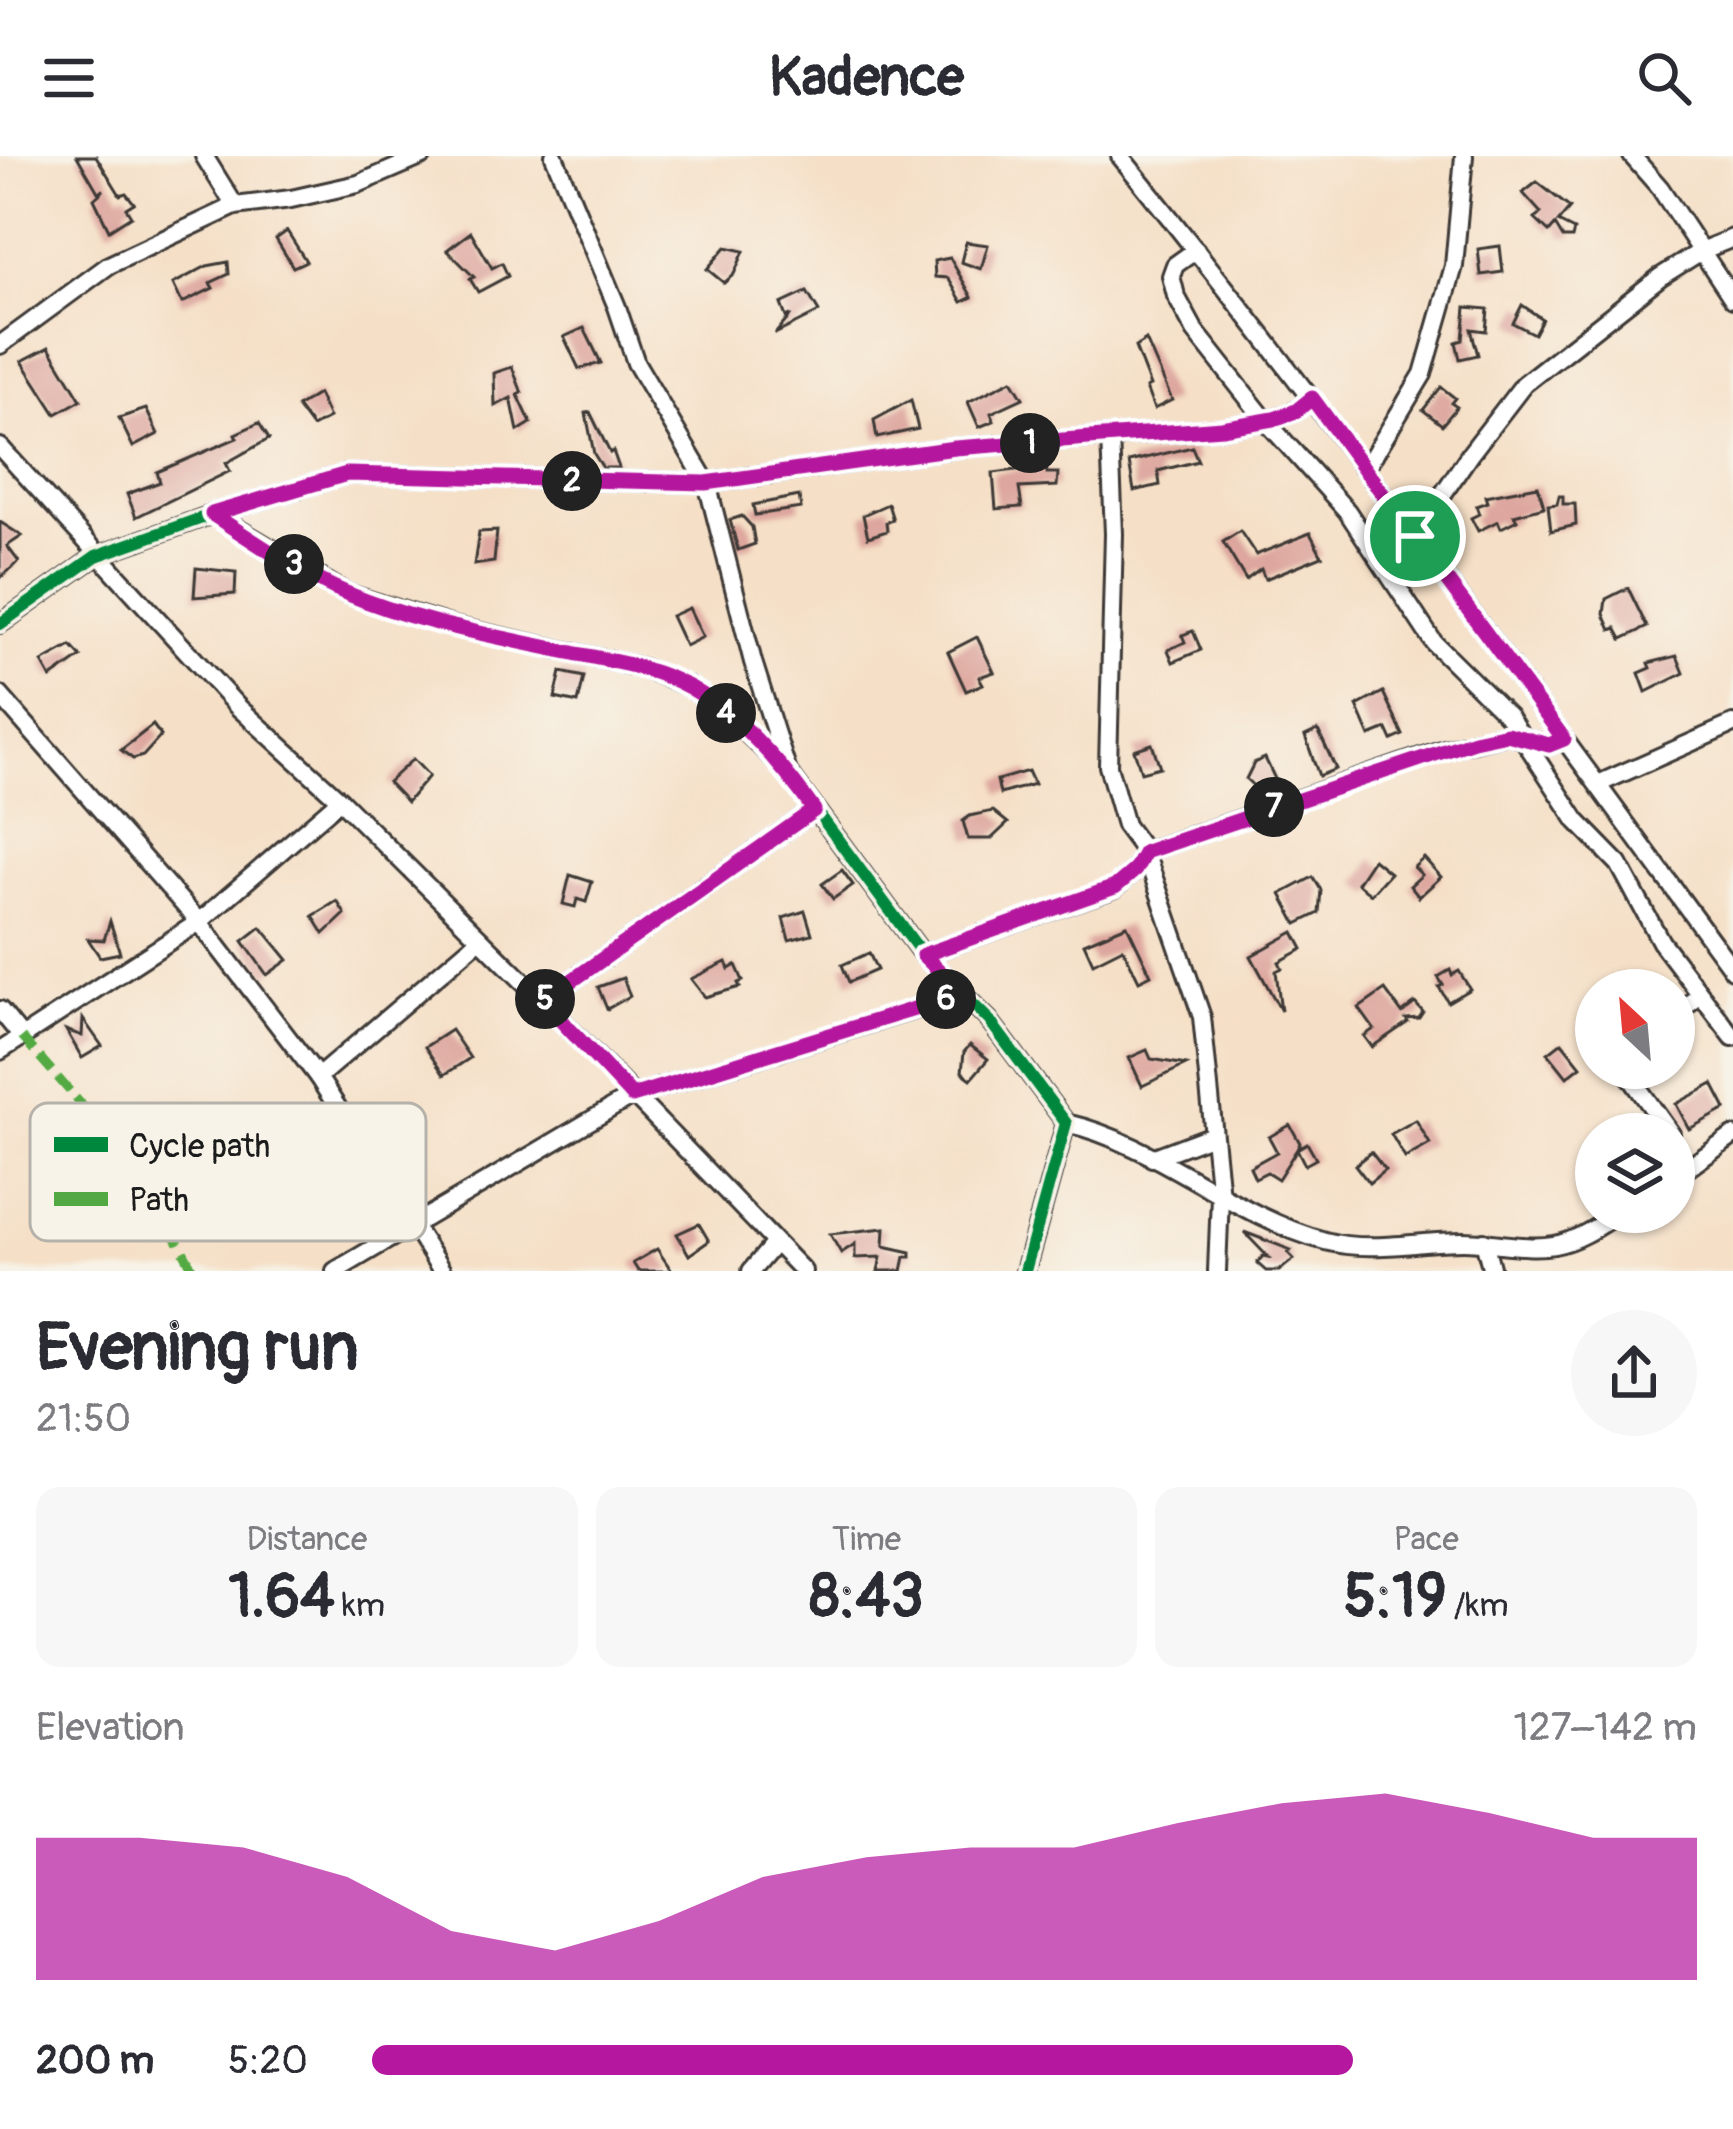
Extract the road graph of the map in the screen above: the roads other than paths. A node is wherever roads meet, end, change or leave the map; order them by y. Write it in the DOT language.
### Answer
graph roads {
  1 [pos="205,156"];
  2 [pos="423,156"];
  3 [pos="554,156"];
  4 [pos="1120,156"];
  5 [pos="1463,156"];
  6 [pos="1632,156"];
  7 [pos="236,206"];
  8 [pos="1733,238"];
  9 [pos="1196,250"];
  10 [pos="1703,250"];
  11 [pos="1733,299"];
  12 [pos="0,345"];
  13 [pos="1312,398"];
  14 [pos="1266,421"];
  15 [pos="1110,436"];
  16 [pos="0,447"];
  17 [pos="1366,469"];
  18 [pos="706,483"];
  19 [pos="212,514"];
  20 [pos="1415,536"];
  21 [pos="96,556"];
  22 [pos="0,625"];
  23 [pos="0,695"];
  24 [pos="1733,724"];
  25 [pos="1521,736"];
  26 [pos="1564,739"];
  27 [pos="788,772"];
  28 [pos="1598,784"];
  29 [pos="340,800"];
  30 [pos="814,810"];
  31 [pos="1145,852"];
  32 [pos="199,922"];
  33 [pos="480,939"];
  34 [pos="923,955"];
  35 [pos="1733,970"];
  36 [pos="963,994"];
  37 [pos="1700,996"];
  38 [pos="1695,1000"];
  39 [pos="543,1001"];
  40 [pos="0,1010"];
  41 [pos="1733,1036"];
  42 [pos="22,1037"];
  43 [pos="0,1051"];
  44 [pos="318,1077"];
  45 [pos="632,1096"];
  46 [pos="334,1103"];
  47 [pos="1066,1123"];
  48 [pos="1213,1135"];
  49 [pos="1733,1136"];
  50 [pos="1152,1157"];
  51 [pos="1695,1160"];
  52 [pos="1220,1196"];
  53 [pos="426,1218"];
  54 [pos="1584,1233"];
  55 [pos="387,1241"];
  56 [pos="421,1241"];
  57 [pos="1484,1241"];
  58 [pos="774,1244"];
  59 [pos="335,1271"];
  60 [pos="442,1271"];
  61 [pos="751,1271"];
  62 [pos="803,1271"];
  63 [pos="1025,1271"];
  64 [pos="1217,1271"];
  65 [pos="1492,1271"];
  1 -- 7 [label="street"];
  2 -- 7 [label="street"];
  3 -- 18 [label="street"];
  4 -- 9 [label="street"];
  5 -- 17 [label="street"];
  6 -- 10 [label="street"];
  7 -- 12 [label="street"];
  8 -- 10 [label="street"];
  9 -- 13 [label="street"];
  9 -- 14 [label="street"];
  10 -- 11 [label="street"];
  10 -- 20 [label="street"];
  13 -- 14 [label="street"];
  13 -- 17 [label="street"];
  14 -- 15 [label="street"];
  14 -- 25 [label="street"];
  15 -- 18 [label="street"];
  15 -- 31 [label="street"];
  16 -- 21 [label="street"];
  17 -- 20 [label="street"];
  18 -- 19 [label="street"];
  18 -- 27 [label="street"];
  19 -- 21 [label="street"];
  19 -- 27 [label="street"];
  20 -- 26 [label="street"];
  21 -- 22 [label="street"];
  21 -- 29 [label="street"];
  23 -- 32 [label="street"];
  24 -- 28 [label="street"];
  25 -- 26 [label="street"];
  25 -- 31 [label="street"];
  25 -- 37 [label="street"];
  26 -- 28 [label="street"];
  27 -- 30 [label="street"];
  28 -- 35 [label="street"];
  29 -- 32 [label="street"];
  29 -- 33 [label="street"];
  30 -- 34 [label="street"];
  30 -- 39 [label="street"];
  31 -- 34 [label="street"];
  31 -- 48 [label="street"];
  32 -- 42 [label="street"];
  32 -- 44 [label="street"];
  33 -- 39 [label="street"];
  33 -- 44 [label="street"];
  34 -- 36 [label="street"];
  36 -- 45 [label="street"];
  36 -- 47 [label="street"];
  37 -- 38 [label="street"];
  37 -- 41 [label="street"];
  39 -- 45 [label="street"];
  40 -- 42 [label="street"];
  42 -- 43 [label="street"];
  44 -- 46 [label="street"];
  45 -- 53 [label="street"];
  45 -- 58 [label="street"];
  47 -- 50 [label="street"];
  47 -- 63 [label="street"];
  48 -- 50 [label="street"];
  48 -- 52 [label="street"];
  49 -- 51 [label="street"];
  50 -- 52 [label="street"];
  52 -- 57 [label="street"];
  52 -- 64 [label="street"];
  54 -- 57 [label="street"];
  55 -- 59 [label="street"];
  56 -- 60 [label="street"];
  57 -- 65 [label="street"];
  58 -- 61 [label="street"];
  58 -- 62 [label="street"];
}
